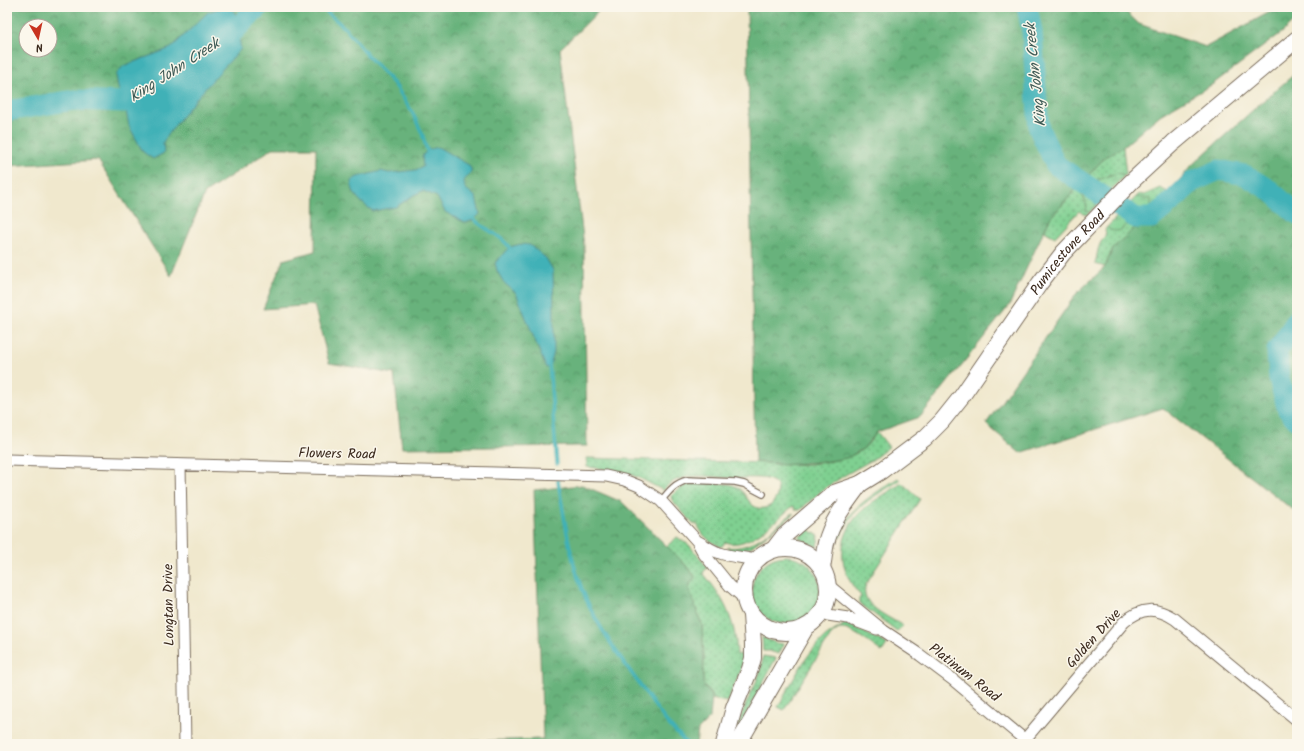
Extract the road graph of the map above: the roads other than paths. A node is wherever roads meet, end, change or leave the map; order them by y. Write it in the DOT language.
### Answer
graph roads {
  1 [pos="1297,39"];
  2 [pos="7,460"];
  3 [pos="180,465"];
  4 [pos="860,484"];
  5 [pos="763,494"];
  6 [pos="661,500"];
  7 [pos="697,541"];
  8 [pos="774,549"];
  9 [pos="755,560"];
  10 [pos="822,567"];
  11 [pos="828,585"];
  12 [pos="744,598"];
  13 [pos="821,614"];
  14 [pos="751,615"];
  15 [pos="806,627"];
  16 [pos="884,631"];
  17 [pos="1297,720"];
  18 [pos="1023,742"];
  19 [pos="185,744"];
  20 [pos="724,744"];
  21 [pos="738,744"];
  1 -- 4 [label="main road, Pumicestone Road"];
  2 -- 3 [label="street, Flowers Road"];
  3 -- 6 [label="street, Flowers Road"];
  3 -- 19 [label="street, Longtan Drive"];
  4 -- 8 [label="main road, Pumicestone Road"];
  4 -- 10 [label="main road, Pumicestone Road"];
  5 -- 6 [label="lane"];
  6 -- 7 [label="street, Flowers Road"];
  7 -- 9 [label="street, Flowers Road"];
  7 -- 12 [label="street, Flowers Road"];
  8 -- 9 [label="main road"];
  8 -- 10 [label="main road"];
  9 -- 12 [label="main road"];
  10 -- 11 [label="main road"];
  11 -- 13 [label="main road"];
  11 -- 16 [label="street, Platinum Road"];
  12 -- 14 [label="main road"];
  13 -- 15 [label="main road"];
  13 -- 16 [label="street, Platinum Road"];
  14 -- 15 [label="main road"];
  14 -- 20 [label="main road"];
  15 -- 21 [label="main road"];
  16 -- 18 [label="street, Platinum Road"];
  17 -- 18 [label="street, Golden Drive"];
}
